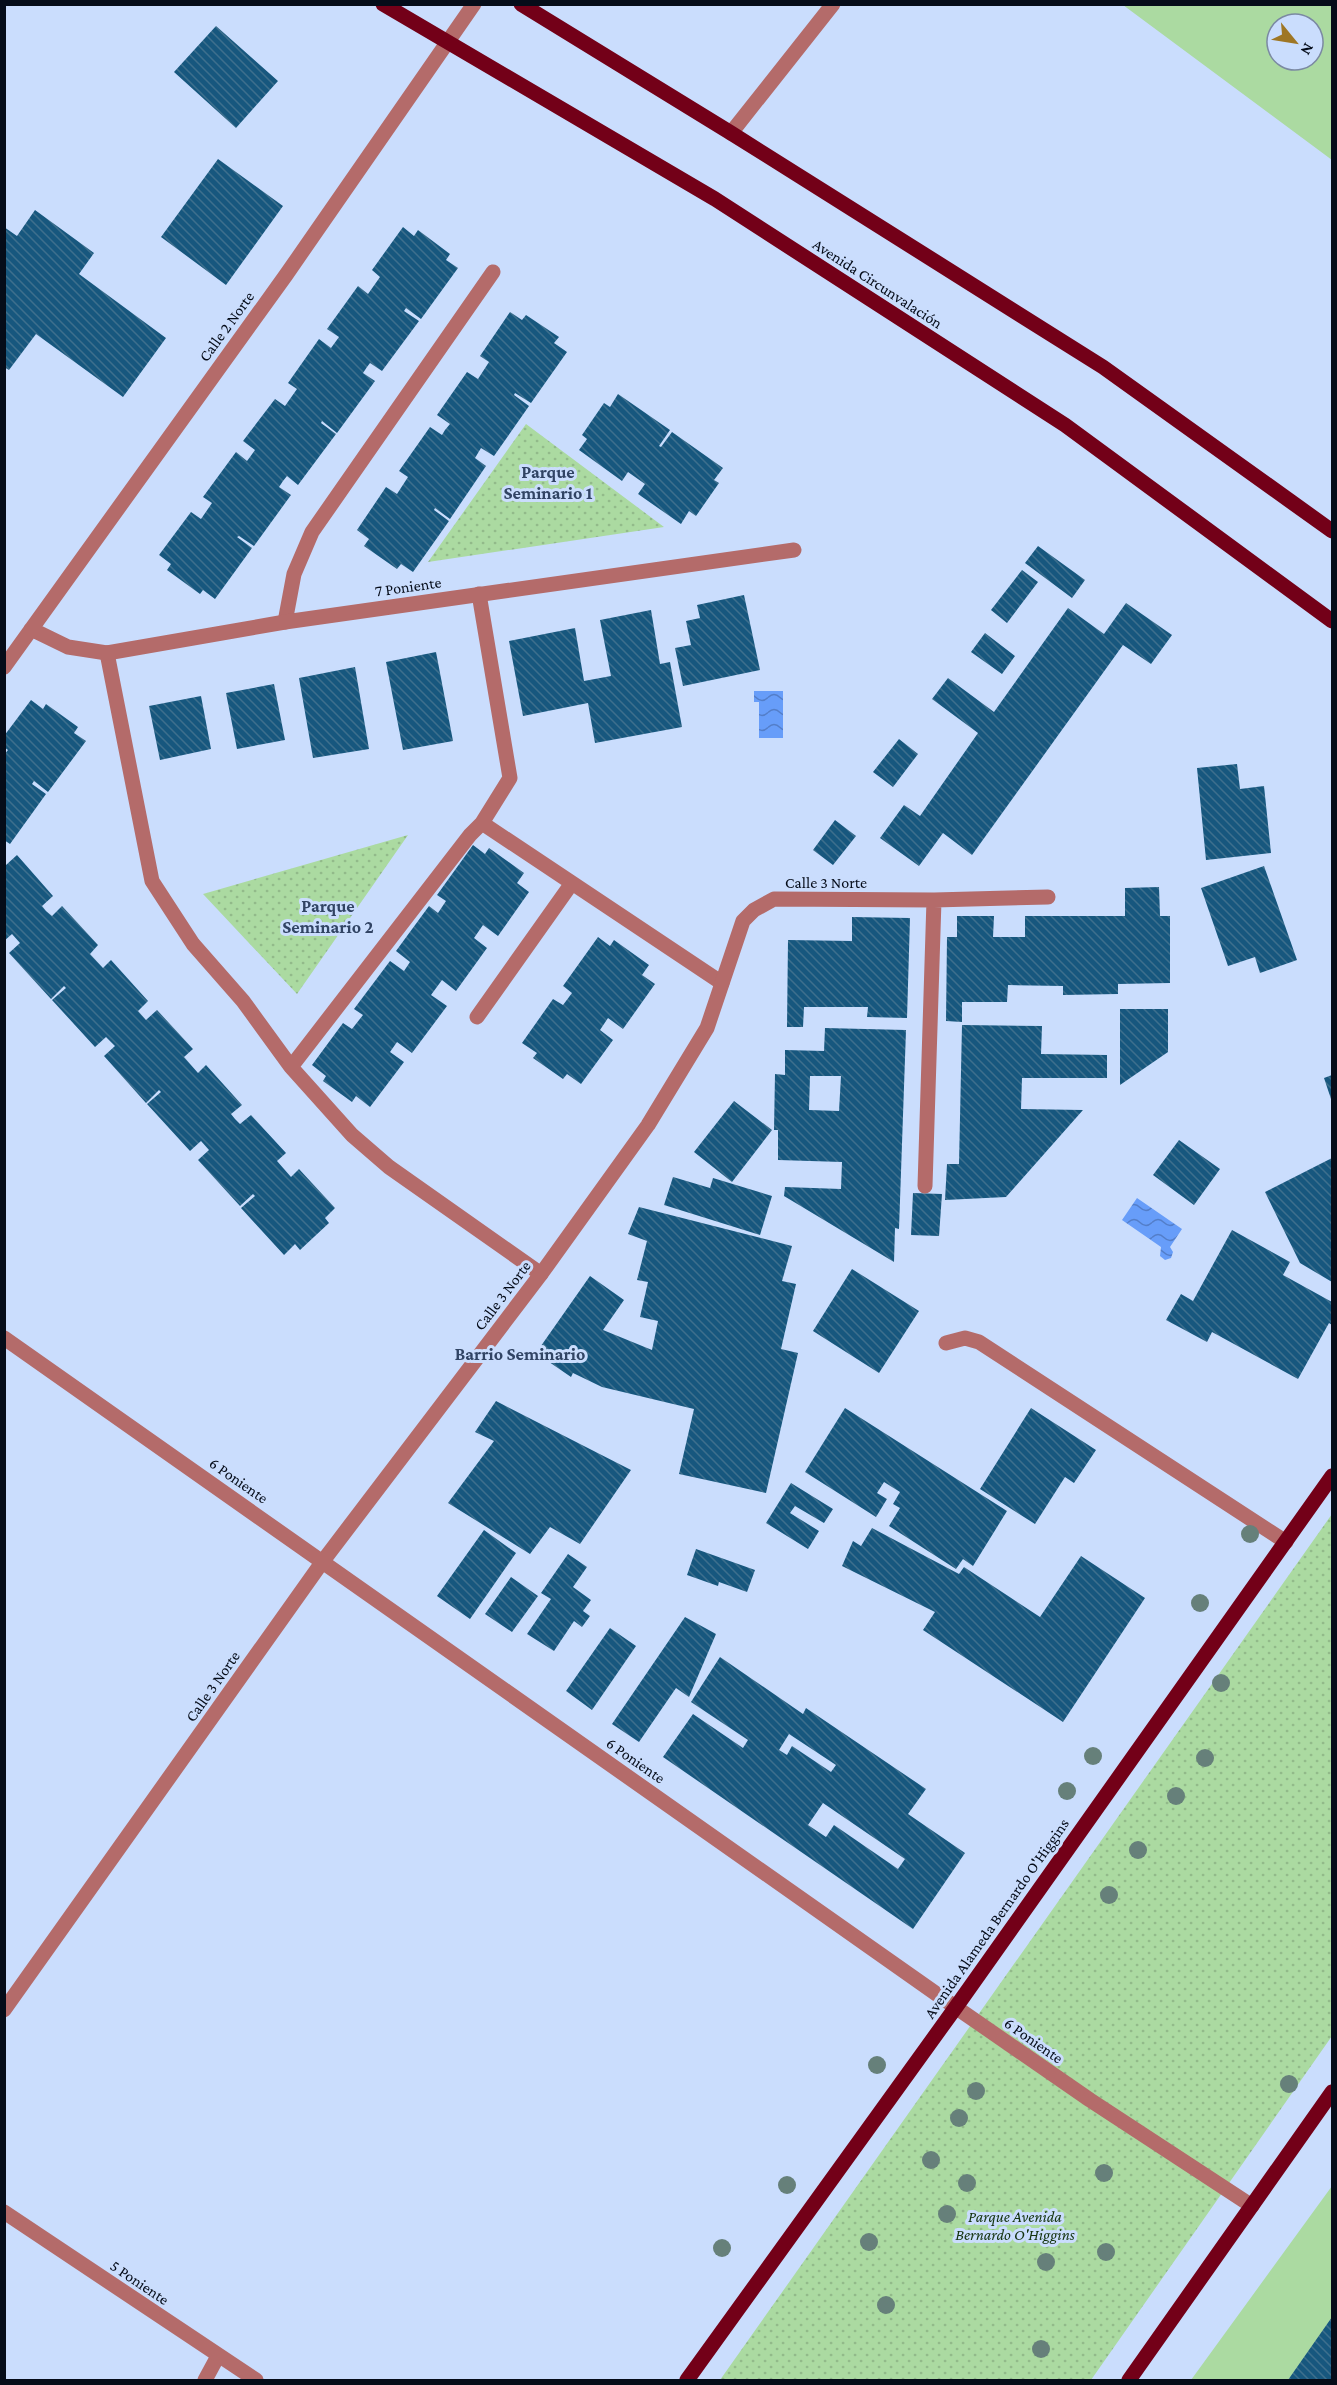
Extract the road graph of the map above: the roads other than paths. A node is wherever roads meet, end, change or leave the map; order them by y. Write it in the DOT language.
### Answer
graph roads {
  1 [pos="383,4"];
  2 [pos="474,4"];
  3 [pos="521,4"];
  4 [pos="833,4"];
  5 [pos="450,43"];
  6 [pos="731,133"];
  7 [pos="493,272"];
  8 [pos="1332,531"];
  9 [pos="794,550"];
  10 [pos="479,594"];
  11 [pos="1332,621"];
  12 [pos="285,622"];
  13 [pos="32,629"];
  14 [pos="107,653"];
  15 [pos="4,667"];
  16 [pos="482,823"];
  17 [pos="572,883"];
  18 [pos="1048,897"];
  19 [pos="934,900"];
  20 [pos="722,983"];
  21 [pos="477,1017"];
  22 [pos="291,1067"];
  23 [pos="925,1186"];
  24 [pos="542,1274"];
  25 [pos="4,1338"];
  26 [pos="946,1343"];
  27 [pos="1332,1476"];
  28 [pos="1286,1542"];
  29 [pos="323,1561"];
  30 [pos="956,2007"];
  31 [pos="4,2010"];
  32 [pos="1332,2092"];
  33 [pos="1252,2206"];
  34 [pos="4,2212"];
  35 [pos="218,2356"];
  36 [pos="205,2380"];
  37 [pos="256,2380"];
  38 [pos="687,2380"];
  39 [pos="1129,2380"];
  1 -- 5 [label="main road, Avenida Circunvalación"];
  2 -- 5 [label="street, Calle 2 Norte"];
  3 -- 6 [label="main road"];
  4 -- 6 [label="street"];
  5 -- 11 [label="main road, Avenida Circunvalación"];
  5 -- 13 [label="street, Calle 2 Norte"];
  6 -- 8 [label="main road"];
  7 -- 12 [label="street"];
  9 -- 10 [label="street, 7 Poniente"];
  10 -- 12 [label="street, 7 Poniente"];
  10 -- 16 [label="street"];
  12 -- 14 [label="street, 7 Poniente"];
  13 -- 14 [label="street, 7 Poniente"];
  13 -- 15 [label="street, Calle 2 Norte"];
  14 -- 22 [label="street"];
  16 -- 17 [label="street"];
  16 -- 22 [label="street"];
  17 -- 20 [label="street"];
  17 -- 21 [label="street"];
  18 -- 19 [label="street, Calle 3 Norte"];
  19 -- 20 [label="street, Calle 3 Norte"];
  19 -- 23 [label="street"];
  20 -- 24 [label="street, Calle 3 Norte"];
  22 -- 24 [label="street"];
  24 -- 29 [label="street, Calle 3 Norte"];
  25 -- 29 [label="street, 6 Poniente"];
  26 -- 28 [label="street"];
  27 -- 28 [label="main road, Avenida Alameda Bernardo O'Higgins"];
  28 -- 30 [label="main road, Avenida Alameda Bernardo O'Higgins"];
  29 -- 30 [label="street, 6 Poniente"];
  29 -- 31 [label="street, Calle 3 Norte"];
  30 -- 33 [label="street, 6 Poniente"];
  30 -- 38 [label="main road, Avenida Alameda Bernardo O'Higgins"];
  32 -- 33 [label="main road"];
  33 -- 39 [label="main road"];
  34 -- 35 [label="street, 5 Poniente"];
  35 -- 36 [label="street"];
  35 -- 37 [label="street, 5 Poniente"];
}
